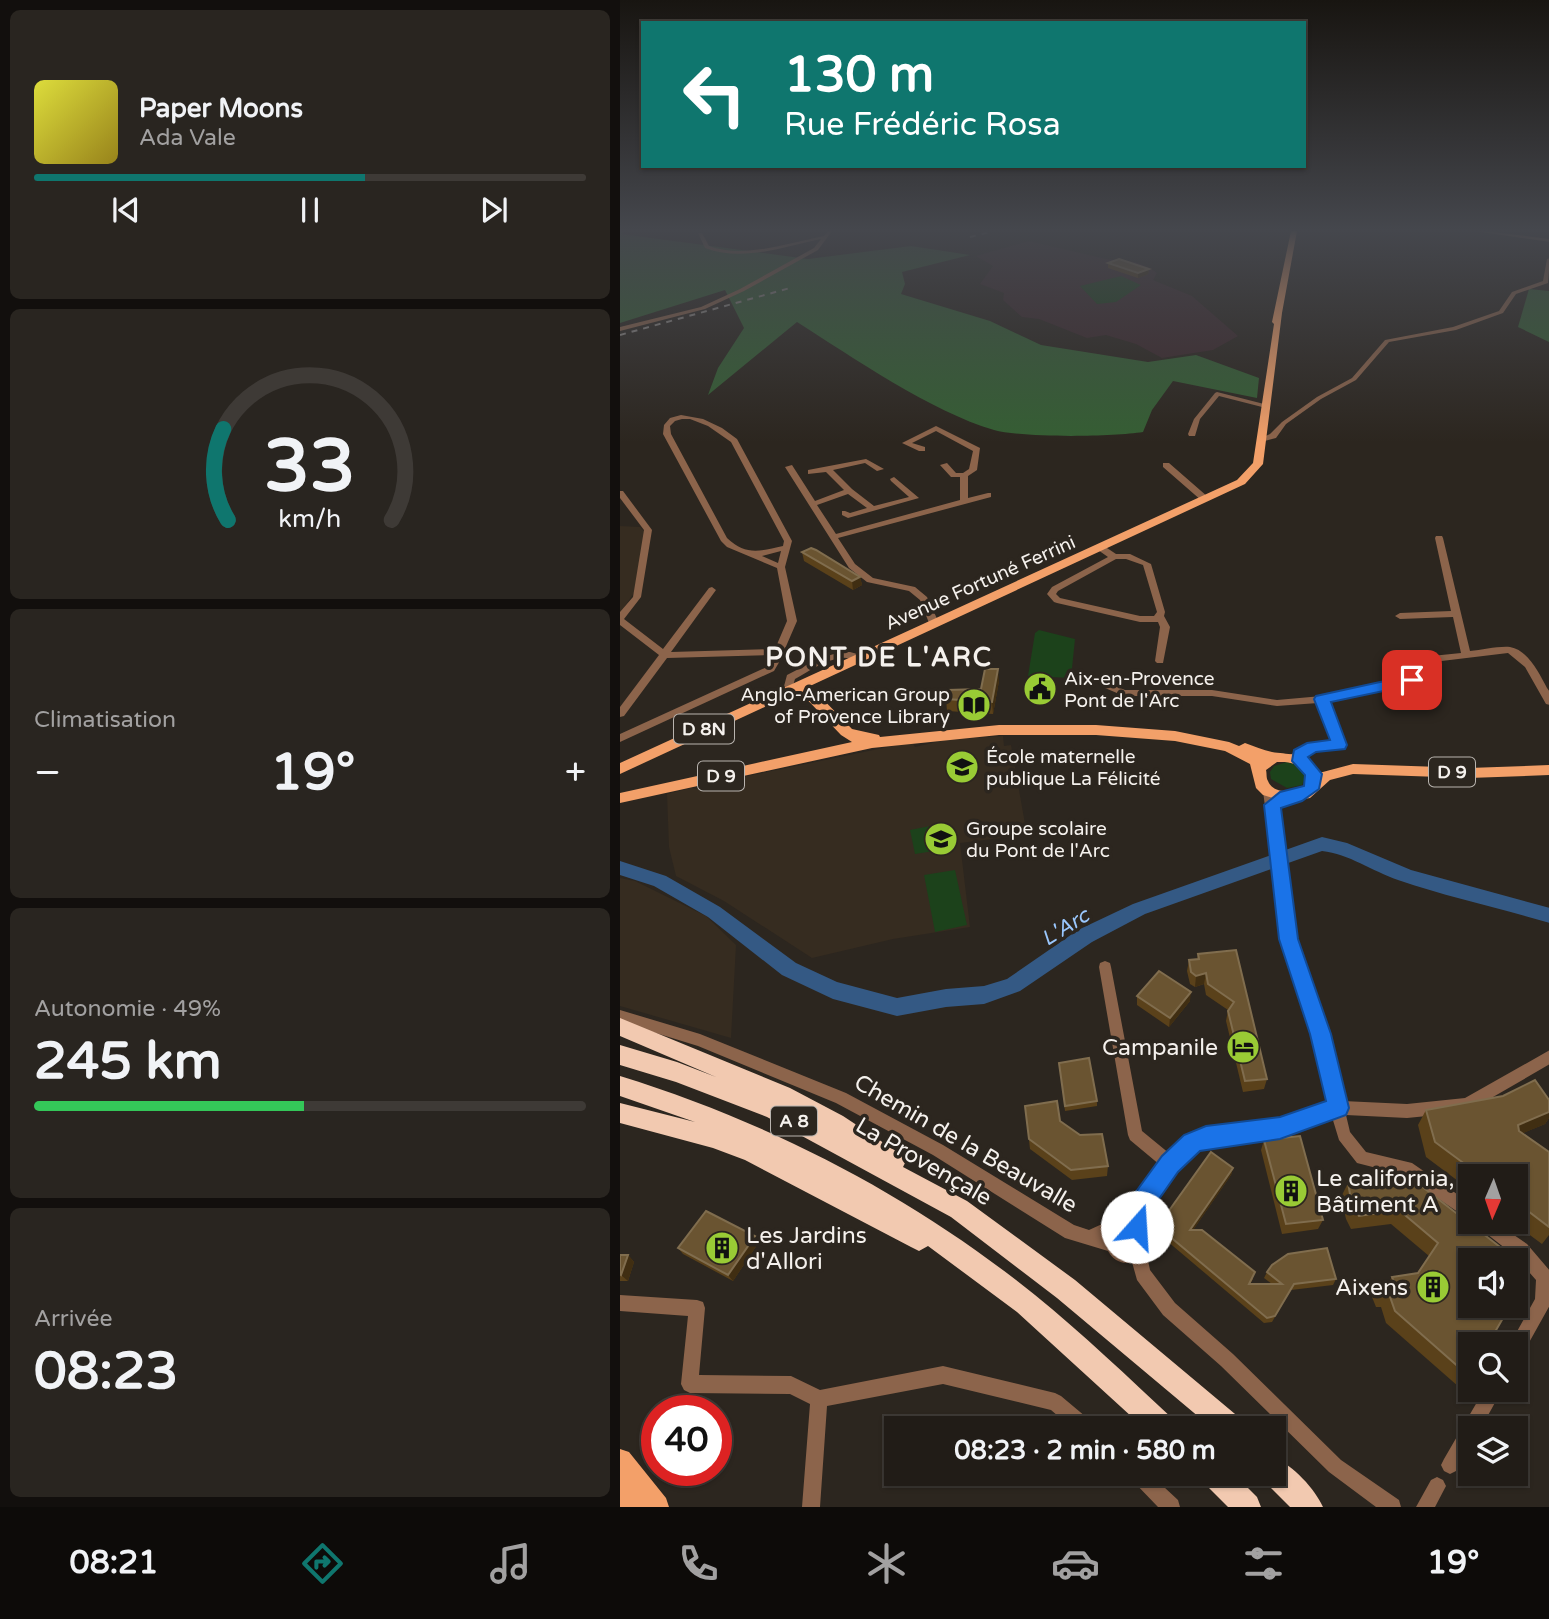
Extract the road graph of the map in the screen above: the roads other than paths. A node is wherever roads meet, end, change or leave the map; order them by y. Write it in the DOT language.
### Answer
graph roads {
  1 [pos="717,301"];
  2 [pos="1281,301"];
  3 [pos="1508,301"];
  4 [pos="620,329"];
  5 [pos="1266,406"];
  6 [pos="1192,434"];
  7 [pos="1261,440"];
  8 [pos="922,449"];
  9 [pos="944,465"];
  10 [pos="1166,466"];
  11 [pos="789,467"];
  12 [pos="828,469"];
  13 [pos="880,469"];
  14 [pos="811,472"];
  15 [pos="964,475"];
  16 [pos="894,479"];
  17 [pos="849,491"];
  18 [pos="620,493"];
  19 [pos="988,495"];
  20 [pos="1205,499"];
  21 [pos="964,500"];
  22 [pos="814,504"];
  23 [pos="873,509"];
  24 [pos="845,513"];
  25 [pos="834,537"];
  26 [pos="1439,538"];
  27 [pos="787,547"];
  28 [pos="1101,548"];
  29 [pos="754,555"];
  30 [pos="1114,557"];
  31 [pos="781,567"];
  32 [pos="712,590"];
  33 [pos="1456,614"];
  34 [pos="1400,616"];
  35 [pos="1160,617"];
  36 [pos="620,619"];
  37 [pos="934,623"];
  38 [pos="780,652"];
  39 [pos="664,655"];
  40 [pos="1466,655"];
  41 [pos="859,657"];
  42 [pos="1160,661"];
  43 [pos="831,670"];
  44 [pos="1108,686"];
  45 [pos="794,687"];
  46 [pos="1322,699"];
  47 [pos="1549,702"];
  48 [pos="825,709"];
  49 [pos="620,714"];
  50 [pos="1083,726"];
  51 [pos="844,730"];
  52 [pos="620,738"];
  53 [pos="873,740"];
  54 [pos="1340,745"];
  55 [pos="822,754"];
  56 [pos="1347,755"];
  57 [pos="1273,757"];
  58 [pos="1300,760"];
  59 [pos="1549,762"];
  60 [pos="620,769"];
  61 [pos="1259,769"];
  62 [pos="1549,770"];
  63 [pos="1315,782"];
  64 [pos="620,798"];
  65 [pos="1275,801"];
  66 [pos="1105,967"];
  67 [pos="620,1016"];
  68 [pos="620,1027"];
  69 [pos="620,1055"];
  70 [pos="1549,1056"];
  71 [pos="620,1086"];
  72 [pos="1338,1108"];
  73 [pos="620,1113"];
  74 [pos="1170,1164"];
  75 [pos="1458,1204"];
  76 [pos="958,1209"];
  77 [pos="1122,1230"];
  78 [pos="1499,1234"];
  79 [pos="1135,1257"];
  80 [pos="1004,1286"];
  81 [pos="620,1303"];
  82 [pos="1526,1332"];
  83 [pos="820,1399"];
  84 [pos="1072,1416"];
  85 [pos="1150,1416"];
  86 [pos="1218,1416"];
  87 [pos="1458,1451"];
  88 [pos="620,1461"];
  89 [pos="1450,1465"];
  90 [pos="1286,1483"];
  91 [pos="1149,1486"];
  92 [pos="1227,1486"];
  93 [pos="1437,1486"];
  94 [pos="620,1491"];
  95 [pos="632,1507"];
  96 [pos="657,1507"];
  97 [pos="811,1507"];
  98 [pos="1171,1507"];
  99 [pos="1247,1507"];
  100 [pos="1309,1507"];
  101 [pos="1392,1507"];
  102 [pos="1426,1507"];
  1 -- 4 [label="street"];
  2 -- 5 [label="main road, Avenue Fortuné Ferrini / D 8N"];
  3 -- 7 [label="street"];
  5 -- 6 [label="street"];
  5 -- 7 [label="main road, Avenue Fortuné Ferrini / D 8N"];
  7 -- 20 [label="main road, Avenue Fortuné Ferrini / D 8N"];
  8 -- 15 [label="street"];
  9 -- 15 [label="street"];
  10 -- 20 [label="street"];
  11 -- 22 [label="street"];
  12 -- 13 [label="street"];
  12 -- 14 [label="street"];
  12 -- 17 [label="street"];
  15 -- 21 [label="street"];
  16 -- 23 [label="street"];
  17 -- 22 [label="street"];
  17 -- 23 [label="street"];
  18 -- 36 [label="street"];
  19 -- 21 [label="street"];
  20 -- 28 [label="main road, Avenue Fortuné Ferrini / D 8N"];
  21 -- 25 [label="street"];
  22 -- 25 [label="street"];
  23 -- 24 [label="street"];
  25 -- 37 [label="street"];
  26 -- 33 [label="street"];
  27 -- 29 [label="street"];
  27 -- 29 [label="street"];
  27 -- 31 [label="street"];
  28 -- 30 [label="street"];
  28 -- 37 [label="main road, Avenue Fortuné Ferrini / D 8N"];
  29 -- 31 [label="street"];
  30 -- 35 [label="street"];
  30 -- 35 [label="street"];
  31 -- 38 [label="street"];
  32 -- 39 [label="street"];
  33 -- 34 [label="street"];
  33 -- 40 [label="street"];
  35 -- 42 [label="street"];
  36 -- 39 [label="street"];
  37 -- 41 [label="main road, Avenue Fortuné Ferrini / D 8N"];
  38 -- 39 [label="street"];
  38 -- 52 [label="street"];
  39 -- 49 [label="street"];
  40 -- 46 [label="street"];
  40 -- 47 [label="street"];
  41 -- 43 [label="main road, Avenue Fortuné Ferrini / D 8N"];
  41 -- 45 [label="street"];
  43 -- 45 [label="main road, Avenue Fortuné Ferrini / D 8N"];
  43 -- 48 [label="main road"];
  44 -- 46 [label="street"];
  45 -- 48 [label="main road"];
  45 -- 60 [label="main road, Avenue Fortuné Ferrini / D 8N"];
  46 -- 54 [label="street"];
  48 -- 51 [label="main road"];
  50 -- 53 [label="main road, D 9"];
  50 -- 57 [label="main road, D 9"];
  50 -- 61 [label="main road, D 9"];
  51 -- 53 [label="main road"];
  51 -- 55 [label="main road"];
  53 -- 55 [label="main road, D 9"];
  54 -- 56 [label="street"];
  54 -- 58 [label="street"];
  55 -- 64 [label="main road, D 9"];
  57 -- 58 [label="main road"];
  57 -- 61 [label="main road"];
  58 -- 59 [label="main road, D 9"];
  58 -- 63 [label="main road"];
  61 -- 65 [label="main road"];
  62 -- 63 [label="main road, D 9"];
  63 -- 65 [label="main road"];
  65 -- 72 [label="street"];
  66 -- 74 [label="street"];
  67 -- 77 [label="street, Chemin de la Beauvalle"];
  68 -- 76 [label="highway"];
  69 -- 76 [label="highway, La Provençale / A 8"];
  70 -- 72 [label="street"];
  71 -- 80 [label="highway, A 8"];
  72 -- 74 [label="street"];
  72 -- 75 [label="street"];
  73 -- 80 [label="highway"];
  74 -- 77 [label="street"];
  76 -- 86 [label="highway, La Provençale / A 8"];
  77 -- 79 [label="street, Chemin de la Beauvalle"];
  77 -- 79 [label="street"];
  78 -- 82 [label="street"];
  79 -- 101 [label="street"];
  80 -- 85 [label="highway, A 8"];
  81 -- 83 [label="street"];
  83 -- 84 [label="street"];
  83 -- 97 [label="street"];
  87 -- 89 [label="street"];
  88 -- 96 [label="main road"];
  90 -- 100 [label="highway"];
  91 -- 98 [label="street"];
  92 -- 99 [label="highway"];
  93 -- 102 [label="street"];
  94 -- 95 [label="main road"];
}
